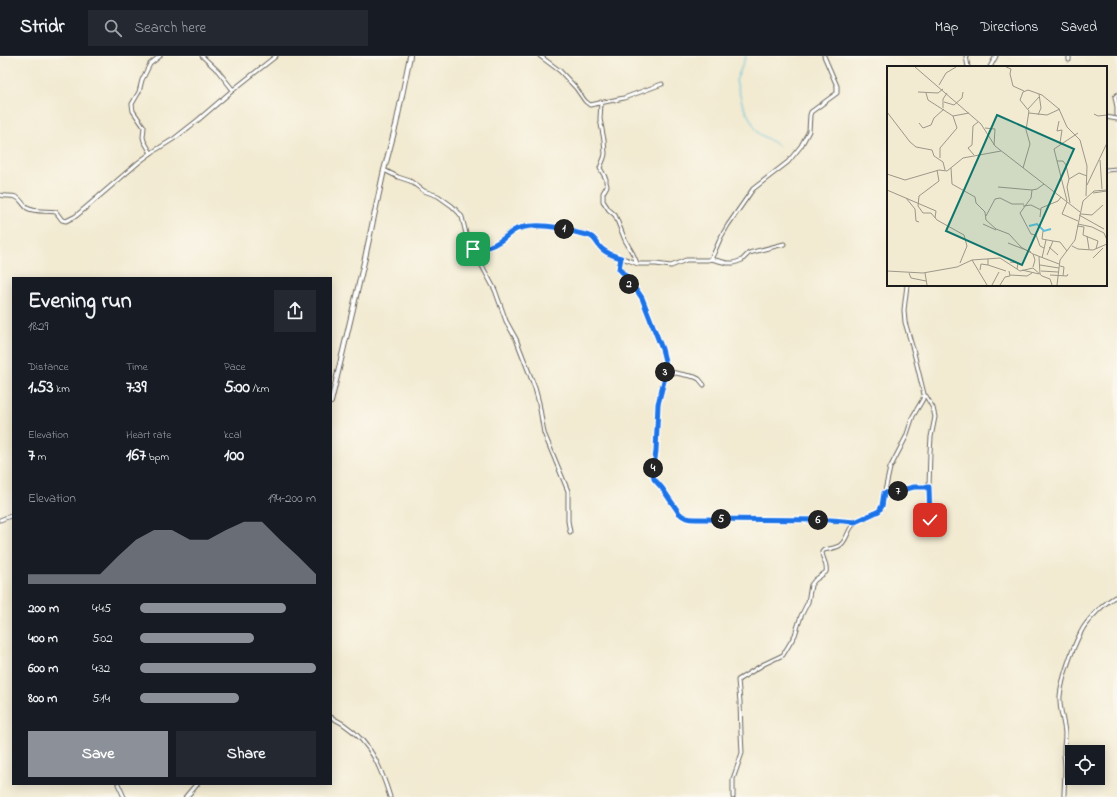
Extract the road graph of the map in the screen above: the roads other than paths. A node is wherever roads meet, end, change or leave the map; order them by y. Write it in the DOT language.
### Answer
graph roads {
  1 [pos="160,56"];
  2 [pos="202,56"];
  3 [pos="276,56"];
  4 [pos="410,56"];
  5 [pos="540,56"];
  6 [pos="824,56"];
  7 [pos="966,56"];
  8 [pos="996,56"];
  9 [pos="968,66"];
  10 [pos="991,66"];
  11 [pos="662,84"];
  12 [pos="233,90"];
  13 [pos="1117,95"];
  14 [pos="601,102"];
  15 [pos="1117,115"];
  16 [pos="1107,117"];
  17 [pos="1117,119"];
  18 [pos="151,153"];
  19 [pos="1117,169"];
  20 [pos="384,170"];
  21 [pos="1107,170"];
  22 [pos="0,194"];
  23 [pos="784,244"];
  24 [pos="473,249"];
  25 [pos="621,258"];
  26 [pos="711,258"];
  27 [pos="638,264"];
  28 [pos="907,286"];
  29 [pos="666,371"];
  30 [pos="704,386"];
  31 [pos="332,396"];
  32 [pos="924,396"];
  33 [pos="929,487"];
  34 [pos="884,493"];
  35 [pos="12,515"];
  36 [pos="0,520"];
  37 [pos="930,520"];
  38 [pos="855,522"];
  39 [pos="570,532"];
  40 [pos="1117,596"];
  41 [pos="332,718"];
  42 [pos="118,785"];
  43 [pos="196,785"];
  44 [pos="124,797"];
  45 [pos="186,797"];
  46 [pos="390,797"];
  47 [pos="733,797"];
  48 [pos="1064,797"];
  1 -- 18 [label="street"];
  2 -- 12 [label="street"];
  3 -- 12 [label="street"];
  4 -- 20 [label="street"];
  5 -- 14 [label="street"];
  6 -- 26 [label="street"];
  7 -- 9 [label="street"];
  8 -- 10 [label="street"];
  11 -- 14 [label="street"];
  12 -- 18 [label="street"];
  13 -- 15 [label="street"];
  14 -- 27 [label="street"];
  16 -- 17 [label="street"];
  18 -- 22 [label="street"];
  19 -- 21 [label="street"];
  20 -- 24 [label="street"];
  20 -- 31 [label="street"];
  23 -- 26 [label="street"];
  24 -- 25 [label="street"];
  24 -- 39 [label="street"];
  25 -- 27 [label="street"];
  25 -- 29 [label="street"];
  26 -- 27 [label="street"];
  28 -- 32 [label="street"];
  29 -- 30 [label="street"];
  29 -- 38 [label="street"];
  32 -- 33 [label="street"];
  32 -- 34 [label="street"];
  33 -- 34 [label="street"];
  33 -- 37 [label="street"];
  34 -- 38 [label="street"];
  35 -- 36 [label="street"];
  38 -- 47 [label="street"];
  40 -- 48 [label="street"];
  41 -- 46 [label="street"];
  42 -- 44 [label="street"];
  43 -- 45 [label="street"];
}
